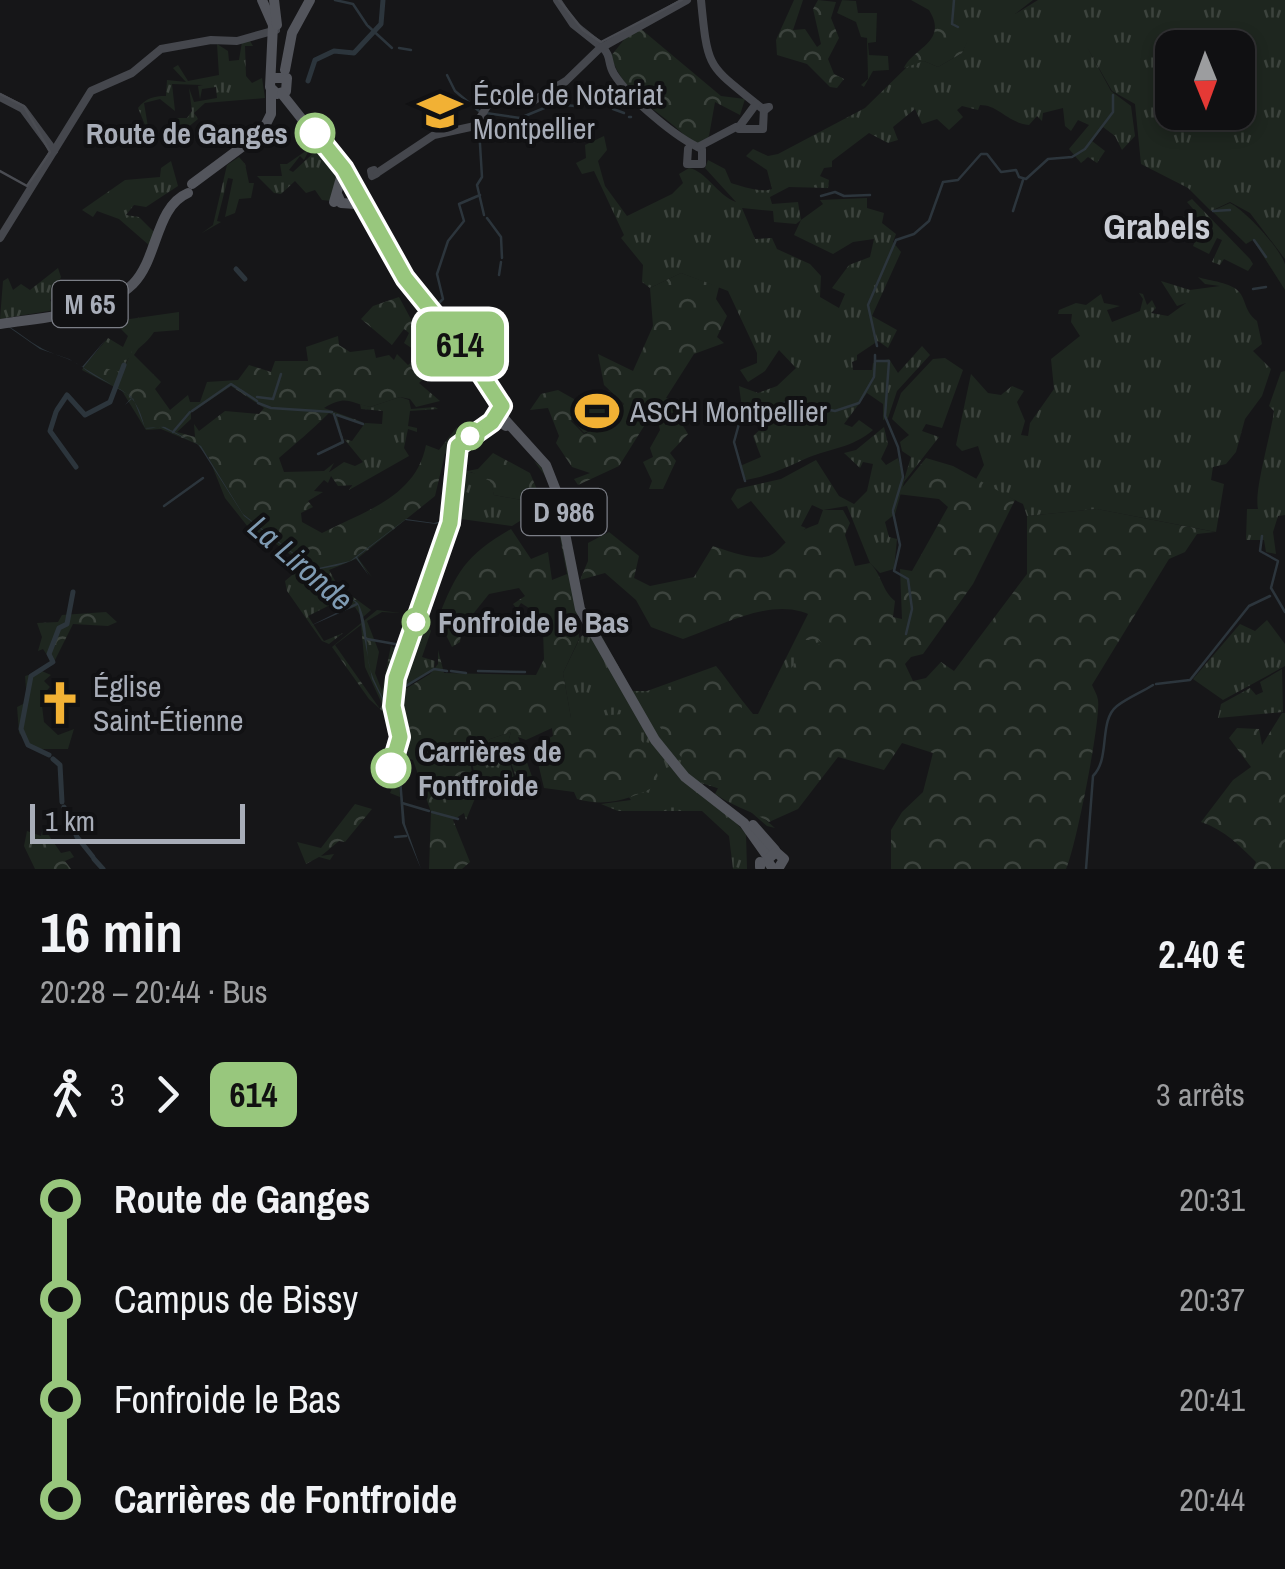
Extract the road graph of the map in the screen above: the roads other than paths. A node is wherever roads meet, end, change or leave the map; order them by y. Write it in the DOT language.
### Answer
graph roads {
  1 [pos="262,0"];
  2 [pos="274,0"];
  3 [pos="686,0"];
  4 [pos="556,1"];
  5 [pos="701,3"];
  6 [pos="289,21"];
  7 [pos="599,45"];
  8 [pos="281,85"];
  9 [pos="0,97"];
  10 [pos="762,108"];
  11 [pos="738,128"];
  12 [pos="320,139"];
  13 [pos="54,152"];
  14 [pos="335,160"];
  15 [pos="376,172"];
  16 [pos="189,189"];
  17 [pos="350,189"];
  18 [pos="330,217"];
  19 [pos="370,219"];
  20 [pos="0,238"];
  21 [pos="2,323"];
  22 [pos="481,383"];
  23 [pos="544,461"];
  24 [pos="578,496"];
  25 [pos="568,538"];
  26 [pos="698,785"];
  27 [pos="715,790"];
  28 [pos="770,863"];
  1 -- 6 [label="main road"];
  2 -- 6 [label="main road"];
  3 -- 7 [label="main road"];
  4 -- 7 [label="main road"];
  5 -- 10 [label="main road"];
  6 -- 8 [label="main road"];
  6 -- 8 [label="main road"];
  6 -- 8 [label="main road, M 65"];
  6 -- 13 [label="main road"];
  7 -- 11 [label="main road"];
  7 -- 15 [label="main road"];
  8 -- 12 [label="main road"];
  8 -- 14 [label="main road"];
  8 -- 16 [label="main road, M 65"];
  9 -- 13 [label="main road"];
  10 -- 11 [label="main road"];
  10 -- 11 [label="main road"];
  12 -- 17 [label="main road"];
  12 -- 19 [label="main road"];
  13 -- 20 [label="main road"];
  14 -- 17 [label="main road"];
  14 -- 17 [label="main road"];
  16 -- 21 [label="main road, M 65"];
  16 -- 21 [label="main road, M 65"];
  17 -- 18 [label="main road"];
  17 -- 19 [label="main road"];
  17 -- 19 [label="main road"];
  19 -- 22 [label="main road, D 986"];
  19 -- 25 [label="main road, D 986"];
  22 -- 23 [label="main road, D 986"];
  22 -- 23 [label="main road, D 986"];
  23 -- 28 [label="main road, D 986"];
  24 -- 25 [label="main road"];
  25 -- 26 [label="main road, D 986"];
  26 -- 27 [label="main road"];
  26 -- 28 [label="main road, D 986"];
}
